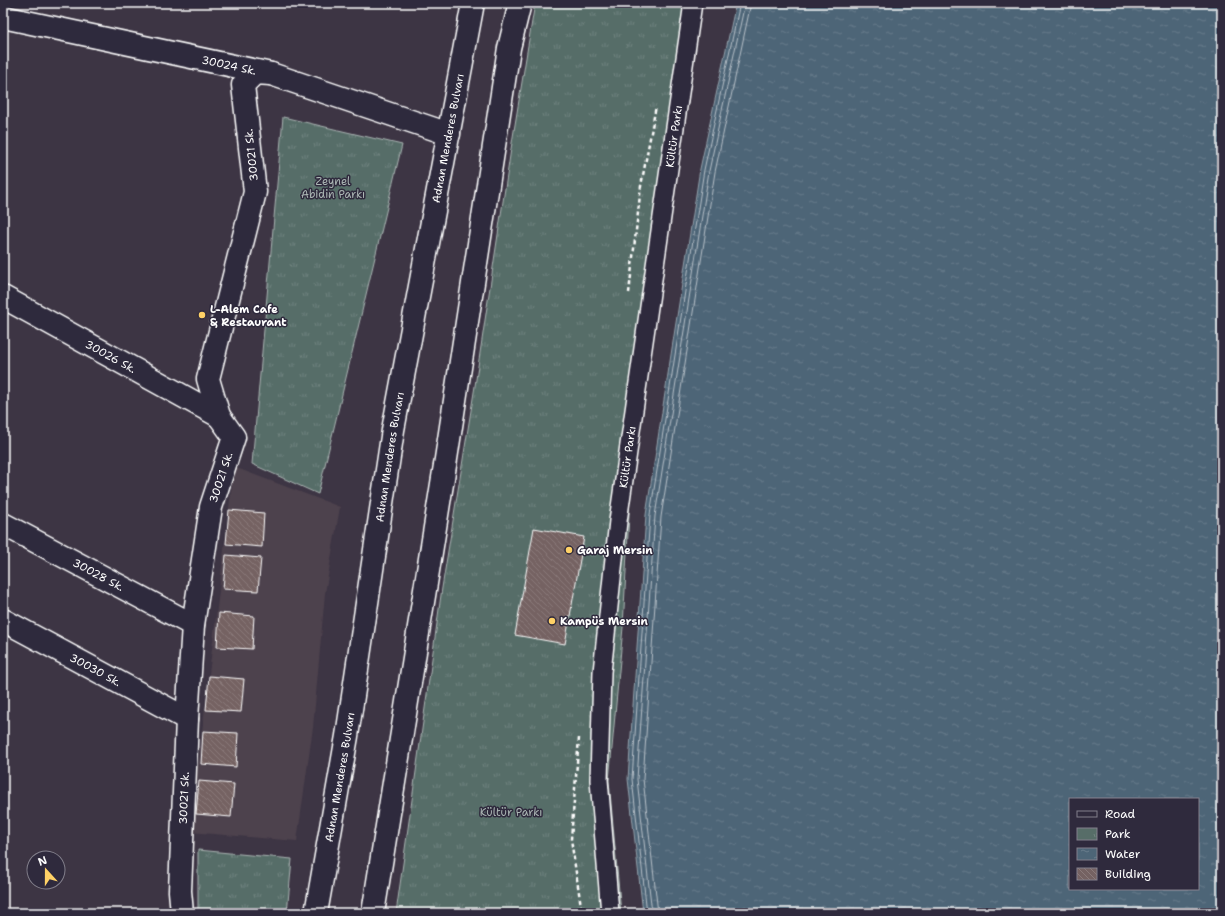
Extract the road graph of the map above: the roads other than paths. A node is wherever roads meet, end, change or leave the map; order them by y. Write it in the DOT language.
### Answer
graph roads {
  1 [pos="473,3"];
  2 [pos="520,3"];
  3 [pos="693,3"];
  4 [pos="3,17"];
  5 [pos="271,74"];
  6 [pos="448,134"];
  7 [pos="3,297"];
  8 [pos="219,416"];
  9 [pos="3,524"];
  10 [pos="3,620"];
  11 [pos="193,625"];
  12 [pos="187,719"];
  13 [pos="182,913"];
  14 [pos="316,913"];
  15 [pos="372,913"];
  16 [pos="610,913"];
  1 -- 6 [label="street, Adnan Menderes Bulvarı"];
  2 -- 15 [label="street"];
  3 -- 16 [label="street, Kültür Parkı"];
  4 -- 5 [label="street, 30024 Sk."];
  5 -- 6 [label="street, 30024 Sk."];
  5 -- 8 [label="street, 30021 Sk."];
  6 -- 14 [label="street, Adnan Menderes Bulvarı"];
  7 -- 8 [label="street, 30026 Sk."];
  8 -- 11 [label="street, 30021 Sk."];
  9 -- 11 [label="street, 30028 Sk."];
  10 -- 12 [label="street, 30030 Sk."];
  11 -- 12 [label="street, 30021 Sk."];
  12 -- 13 [label="street, 30021 Sk."];
}
